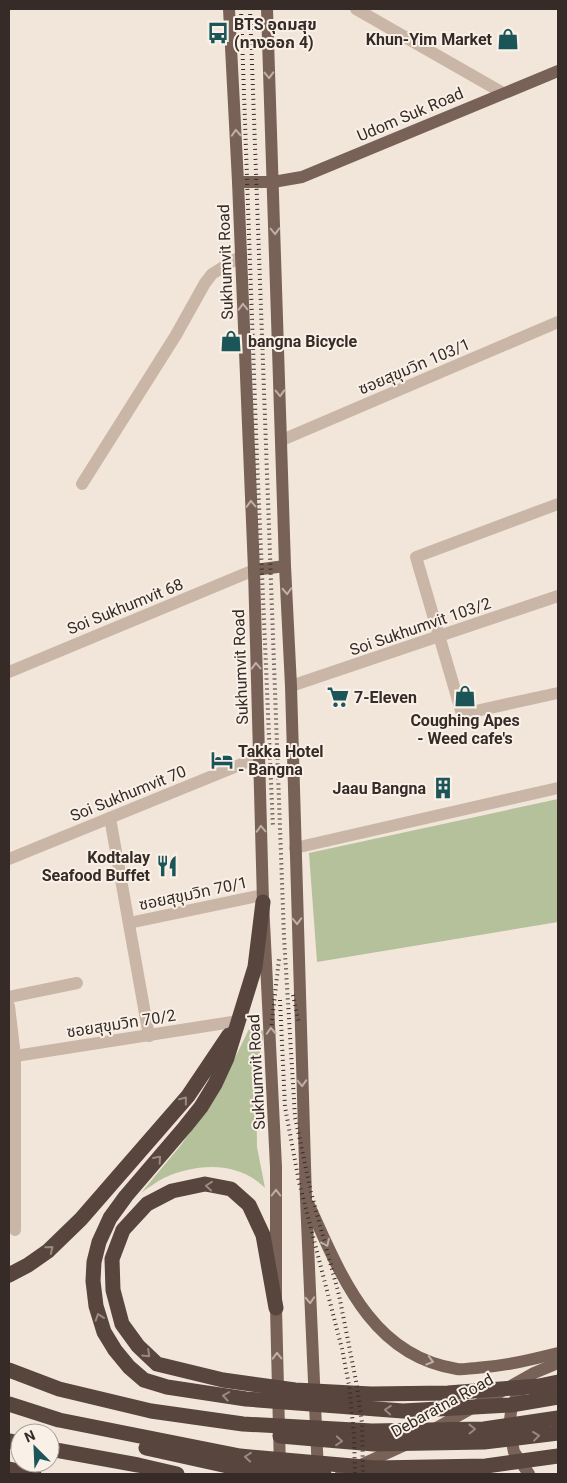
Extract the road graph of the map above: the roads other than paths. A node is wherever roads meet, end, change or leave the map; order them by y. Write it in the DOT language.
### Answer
graph roads {
  1 [pos="229,9"];
  2 [pos="267,9"];
  3 [pos="356,9"];
  4 [pos="558,71"];
  5 [pos="503,93"];
  6 [pos="238,182"];
  7 [pos="274,182"];
  8 [pos="241,256"];
  9 [pos="558,322"];
  10 [pos="282,440"];
  11 [pos="82,484"];
  12 [pos="558,504"];
  13 [pos="286,566"];
  14 [pos="254,570"];
  15 [pos="558,596"];
  16 [pos="440,636"];
  17 [pos="9,672"];
  18 [pos="291,686"];
  19 [pos="558,693"];
  20 [pos="259,757"];
  21 [pos="558,788"];
  22 [pos="110,818"];
  23 [pos="295,848"];
  24 [pos="9,859"];
  25 [pos="263,898"];
  26 [pos="129,923"];
  27 [pos="76,983"];
  28 [pos="9,997"];
  29 [pos="9,1006"];
  30 [pos="238,1021"];
  31 [pos="149,1036"];
  32 [pos="12,1056"];
  33 [pos="306,1199"];
  34 [pos="15,1230"];
  35 [pos="9,1275"];
  36 [pos="276,1308"];
  37 [pos="558,1353"];
  38 [pos="558,1363"];
  39 [pos="9,1370"];
  40 [pos="534,1374"];
  41 [pos="9,1378"];
  42 [pos="558,1382"];
  43 [pos="558,1397"];
  44 [pos="9,1404"];
  45 [pos="9,1412"];
  46 [pos="558,1418"];
  47 [pos="558,1433"];
  48 [pos="60,1451"];
  49 [pos="280,1454"];
  50 [pos="558,1456"];
  51 [pos="558,1465"];
  52 [pos="9,1469"];
  53 [pos="34,1474"];
  54 [pos="177,1474"];
  55 [pos="260,1474"];
  56 [pos="280,1474"];
  57 [pos="318,1474"];
  58 [pos="324,1474"];
  59 [pos="341,1474"];
  60 [pos="487,1474"];
  61 [pos="529,1474"];
  6 -- 1 [label="main road, Sukhumvit Road, one-way"];
  2 -- 7 [label="main road, one-way"];
  3 -- 5 [label="street"];
  4 -- 5 [label="main road, Udom Suk Road"];
  5 -- 7 [label="main road, Udom Suk Road"];
  6 -- 7 [label="main road, Udom Suk Road"];
  6 -- 8 [label="main road, Sukhumvit Road"];
  7 -- 10 [label="main road, one-way"];
  8 -- 11 [label="street"];
  14 -- 8 [label="main road, Sukhumvit Road, one-way"];
  9 -- 10 [label="street, ซอยสุขุมวิท 103/1"];
  10 -- 13 [label="main road"];
  12 -- 16 [label="street"];
  13 -- 14 [label="main road"];
  13 -- 18 [label="main road, one-way"];
  14 -- 17 [label="street, Soi Sukhumvit 68"];
  20 -- 14 [label="main road, Sukhumvit Road, one-way"];
  15 -- 16 [label="street, Soi Sukhumvit 103/2"];
  16 -- 18 [label="street, Soi Sukhumvit 103/2"];
  16 -- 19 [label="street"];
  18 -- 23 [label="main road"];
  20 -- 22 [label="street, Soi Sukhumvit 70"];
  25 -- 20 [label="main road, Sukhumvit Road, one-way"];
  21 -- 23 [label="street"];
  22 -- 24 [label="street, Soi Sukhumvit 70"];
  22 -- 26 [label="street"];
  23 -- 33 [label="main road, one-way"];
  25 -- 26 [label="street, ซอยสุขุมวิท 70/1"];
  25 -- 30 [label="highway"];
  36 -- 25 [label="main road, Sukhumvit Road, one-way"];
  26 -- 31 [label="street"];
  27 -- 28 [label="street"];
  29 -- 32 [label="street"];
  30 -- 31 [label="street, ซอยสุขุมวิท 70/2"];
  35 -- 30 [label="highway, one-way"];
  43 -- 30 [label="highway, one-way"];
  31 -- 32 [label="street, ซอยสุขุมวิท 70/2"];
  32 -- 34 [label="street"];
  33 -- 37 [label="main road, one-way"];
  33 -- 57 [label="main road, one-way"];
  36 -- 42 [label="highway, one-way"];
  49 -- 36 [label="main road, Sukhumvit Road, one-way"];
  38 -- 40 [label="main road, Debaratna Road"];
  39 -- 46 [label="highway, one-way"];
  40 -- 59 [label="main road, Debaratna Road"];
  40 -- 61 [label="main road"];
  41 -- 47 [label="highway, one-way"];
  50 -- 44 [label="highway, one-way"];
  45 -- 58 [label="highway"];
  48 -- 54 [label="highway"];
  49 -- 55 [label="main road"];
  49 -- 56 [label="main road, Sukhumvit Road"];
  51 -- 60 [label="highway"];
  52 -- 53 [label="highway"];
}
